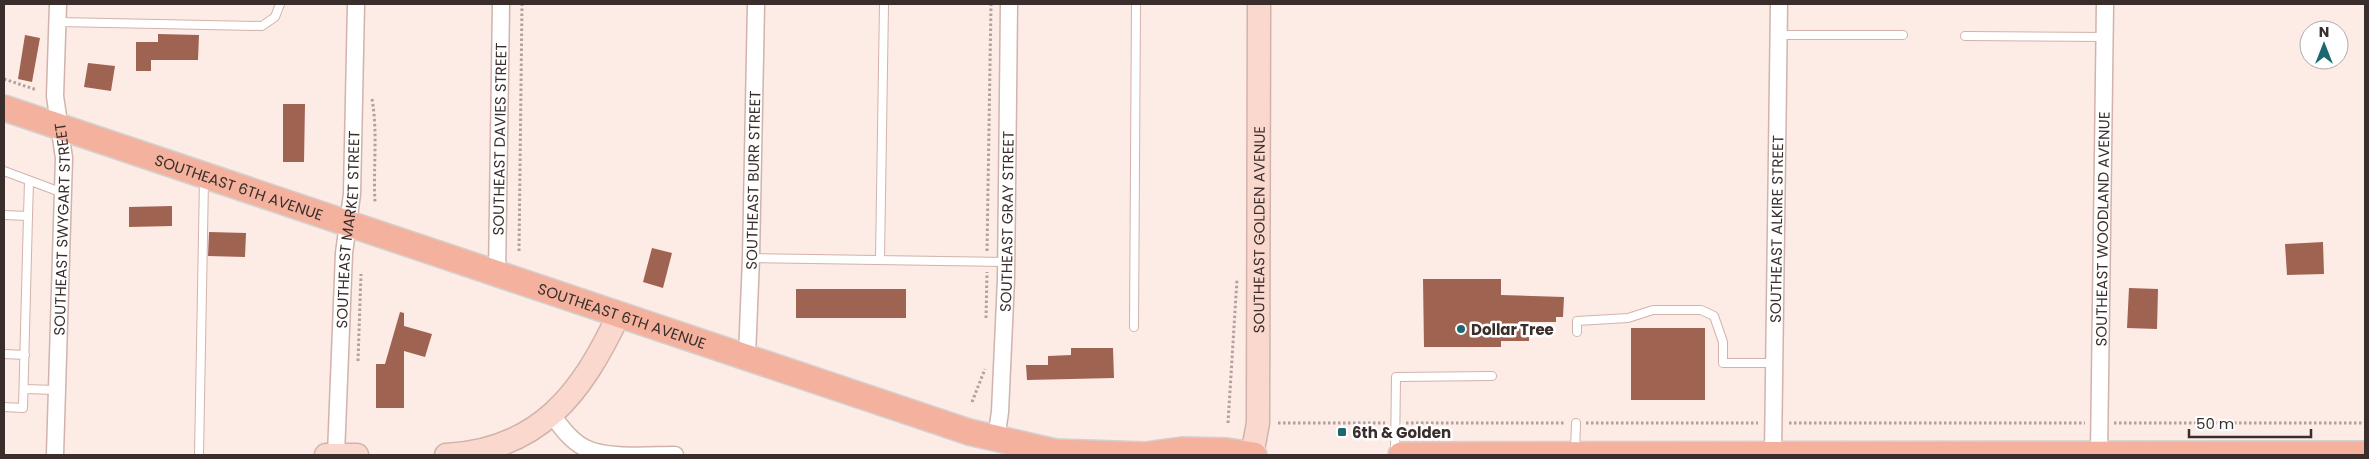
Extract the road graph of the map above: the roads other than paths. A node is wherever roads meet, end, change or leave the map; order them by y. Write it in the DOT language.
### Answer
graph roads {
  1 [pos="58,4"];
  2 [pos="280,4"];
  3 [pos="356,4"];
  4 [pos="501,4"];
  5 [pos="756,4"];
  6 [pos="884,4"];
  7 [pos="1009,4"];
  8 [pos="1136,4"];
  9 [pos="1259,4"];
  10 [pos="1780,4"];
  11 [pos="2105,4"];
  12 [pos="58,22"];
  13 [pos="1779,35"];
  14 [pos="1903,35"];
  15 [pos="1965,36"];
  16 [pos="2105,37"];
  17 [pos="4,108"];
  18 [pos="60,127"];
  19 [pos="4,171"];
  20 [pos="204,175"];
  21 [pos="29,181"];
  22 [pos="62,194"];
  23 [pos="4,215"];
  24 [pos="28,216"];
  25 [pos="348,224"];
  26 [pos="751,258"];
  27 [pos="880,259"];
  28 [pos="1006,262"];
  29 [pos="497,274"];
  30 [pos="619,314"];
  31 [pos="1134,327"];
  32 [pos="1577,332"];
  33 [pos="4,354"];
  34 [pos="25,355"];
  35 [pos="747,356"];
  36 [pos="1774,363"];
  37 [pos="1492,376"];
  38 [pos="24,390"];
  39 [pos="56,390"];
  40 [pos="4,407"];
  41 [pos="552,415"];
  42 [pos="1576,423"];
  43 [pos="996,440"];
  44 [pos="1572,454"];
  45 [pos="1773,454"];
  46 [pos="2099,454"];
  47 [pos="2365,454"];
  48 [pos="55,455"];
  49 [pos="199,455"];
  50 [pos="326,455"];
  51 [pos="336,455"];
  52 [pos="357,455"];
  53 [pos="446,455"];
  54 [pos="675,455"];
  55 [pos="1253,455"];
  56 [pos="1395,455"];
  57 [pos="1401,455"];
  58 [pos="1881,455"];
  59 [pos="2128,455"];
  1 -- 12 [label="street, SOUTHEAST SWYGART STREET"];
  2 -- 12 [label="lane"];
  3 -- 25 [label="street, SOUTHEAST MARKET STREET"];
  4 -- 29 [label="street, SOUTHEAST DAVIES STREET"];
  5 -- 26 [label="street, SOUTHEAST BURR STREET"];
  6 -- 27 [label="lane"];
  7 -- 28 [label="street, SOUTHEAST GRAY STREET"];
  8 -- 31 [label="lane"];
  9 -- 55 [label="street, SOUTHEAST GOLDEN AVENUE"];
  10 -- 13 [label="street, SOUTHEAST ALKIRE STREET"];
  11 -- 16 [label="street, SOUTHEAST WOODLAND AVENUE"];
  12 -- 18 [label="street, SOUTHEAST SWYGART STREET"];
  13 -- 14 [label="lane"];
  13 -- 36 [label="street, SOUTHEAST ALKIRE STREET"];
  15 -- 16 [label="lane"];
  16 -- 46 [label="street, SOUTHEAST WOODLAND AVENUE"];
  17 -- 18 [label="main road, SOUTHEAST 6TH AVENUE"];
  18 -- 20 [label="main road, SOUTHEAST 6TH AVENUE"];
  18 -- 22 [label="street, SOUTHEAST SWYGART STREET"];
  19 -- 21 [label="lane"];
  20 -- 25 [label="main road, SOUTHEAST 6TH AVENUE"];
  20 -- 49 [label="lane"];
  21 -- 22 [label="lane"];
  21 -- 24 [label="lane"];
  22 -- 39 [label="street, SOUTHEAST SWYGART STREET"];
  23 -- 24 [label="lane"];
  24 -- 34 [label="lane"];
  25 -- 29 [label="main road, SOUTHEAST 6TH AVENUE"];
  25 -- 51 [label="street, SOUTHEAST MARKET STREET"];
  26 -- 27 [label="lane"];
  26 -- 35 [label="street, SOUTHEAST BURR STREET"];
  27 -- 28 [label="lane"];
  28 -- 43 [label="street, SOUTHEAST GRAY STREET"];
  29 -- 30 [label="main road, SOUTHEAST 6TH AVENUE"];
  30 -- 35 [label="main road, SOUTHEAST 6TH AVENUE"];
  30 -- 41 [label="street"];
  32 -- 36 [label="lane"];
  33 -- 34 [label="lane"];
  34 -- 38 [label="lane"];
  35 -- 43 [label="main road, SOUTHEAST 6TH AVENUE"];
  36 -- 45 [label="street, SOUTHEAST ALKIRE STREET"];
  37 -- 56 [label="lane"];
  38 -- 39 [label="lane"];
  38 -- 40 [label="lane"];
  39 -- 48 [label="street, SOUTHEAST SWYGART STREET"];
  41 -- 53 [label="street"];
  41 -- 54 [label="street"];
  42 -- 44 [label="lane"];
  43 -- 55 [label="main road, SOUTHEAST 6TH AVENUE"];
  44 -- 45 [label="main road"];
  44 -- 57 [label="main road"];
  45 -- 58 [label="main road"];
  46 -- 58 [label="main road"];
  46 -- 59 [label="main road"];
  47 -- 59 [label="main road"];
  50 -- 51 [label="street"];
  51 -- 52 [label="street"];
}
